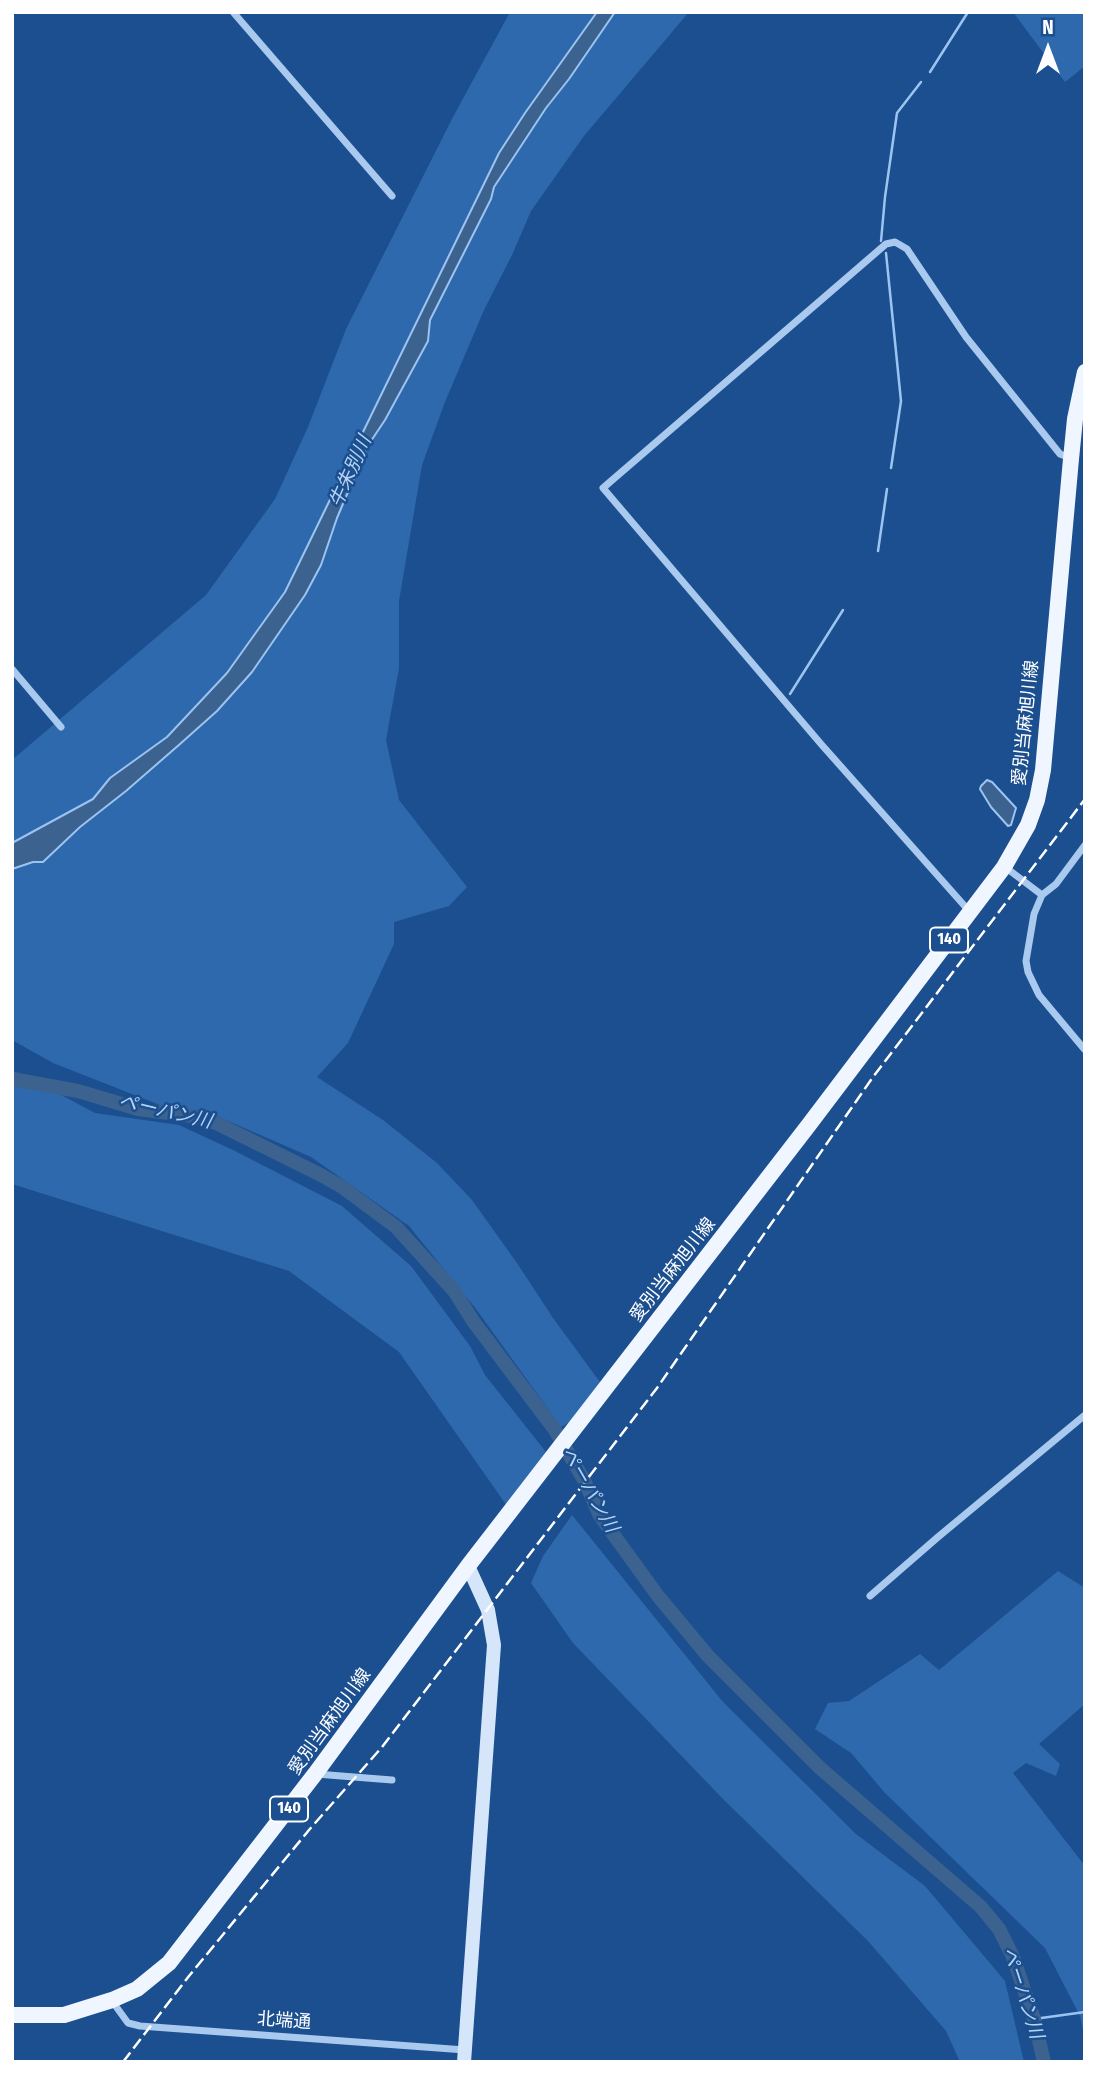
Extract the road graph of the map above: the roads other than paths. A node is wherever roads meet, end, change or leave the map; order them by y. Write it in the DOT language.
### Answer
graph roads {
  1 [pos="233,12"];
  2 [pos="392,196"];
  3 [pos="1085,372"];
  4 [pos="1071,458"];
  5 [pos="12,669"];
  6 [pos="61,727"];
  7 [pos="1085,845"];
  8 [pos="1004,867"];
  9 [pos="1042,895"];
  10 [pos="970,912"];
  11 [pos="1085,1050"];
  12 [pos="1085,1415"];
  13 [pos="468,1566"];
  14 [pos="870,1596"];
  15 [pos="316,1774"];
  16 [pos="392,1780"];
  17 [pos="112,2000"];
  18 [pos="12,2015"];
  19 [pos="465,2056"];
  1 -- 2 [label="street"];
  3 -- 4 [label="main road, 愛別当麻旭川線 / 140"];
  4 -- 8 [label="main road, 愛別当麻旭川線 / 140"];
  4 -- 10 [label="street"];
  5 -- 6 [label="street"];
  7 -- 9 [label="street"];
  8 -- 9 [label="street"];
  8 -- 10 [label="main road, 愛別当麻旭川線 / 140"];
  9 -- 11 [label="street"];
  10 -- 13 [label="main road, 愛別当麻旭川線 / 140"];
  12 -- 14 [label="street"];
  13 -- 15 [label="main road, 愛別当麻旭川線 / 140"];
  13 -- 19 [label="street"];
  15 -- 16 [label="street"];
  15 -- 17 [label="main road, 愛別当麻旭川線 / 140"];
  17 -- 18 [label="main road, 愛別当麻旭川線 / 140"];
  17 -- 19 [label="street, 北端通"];
}
